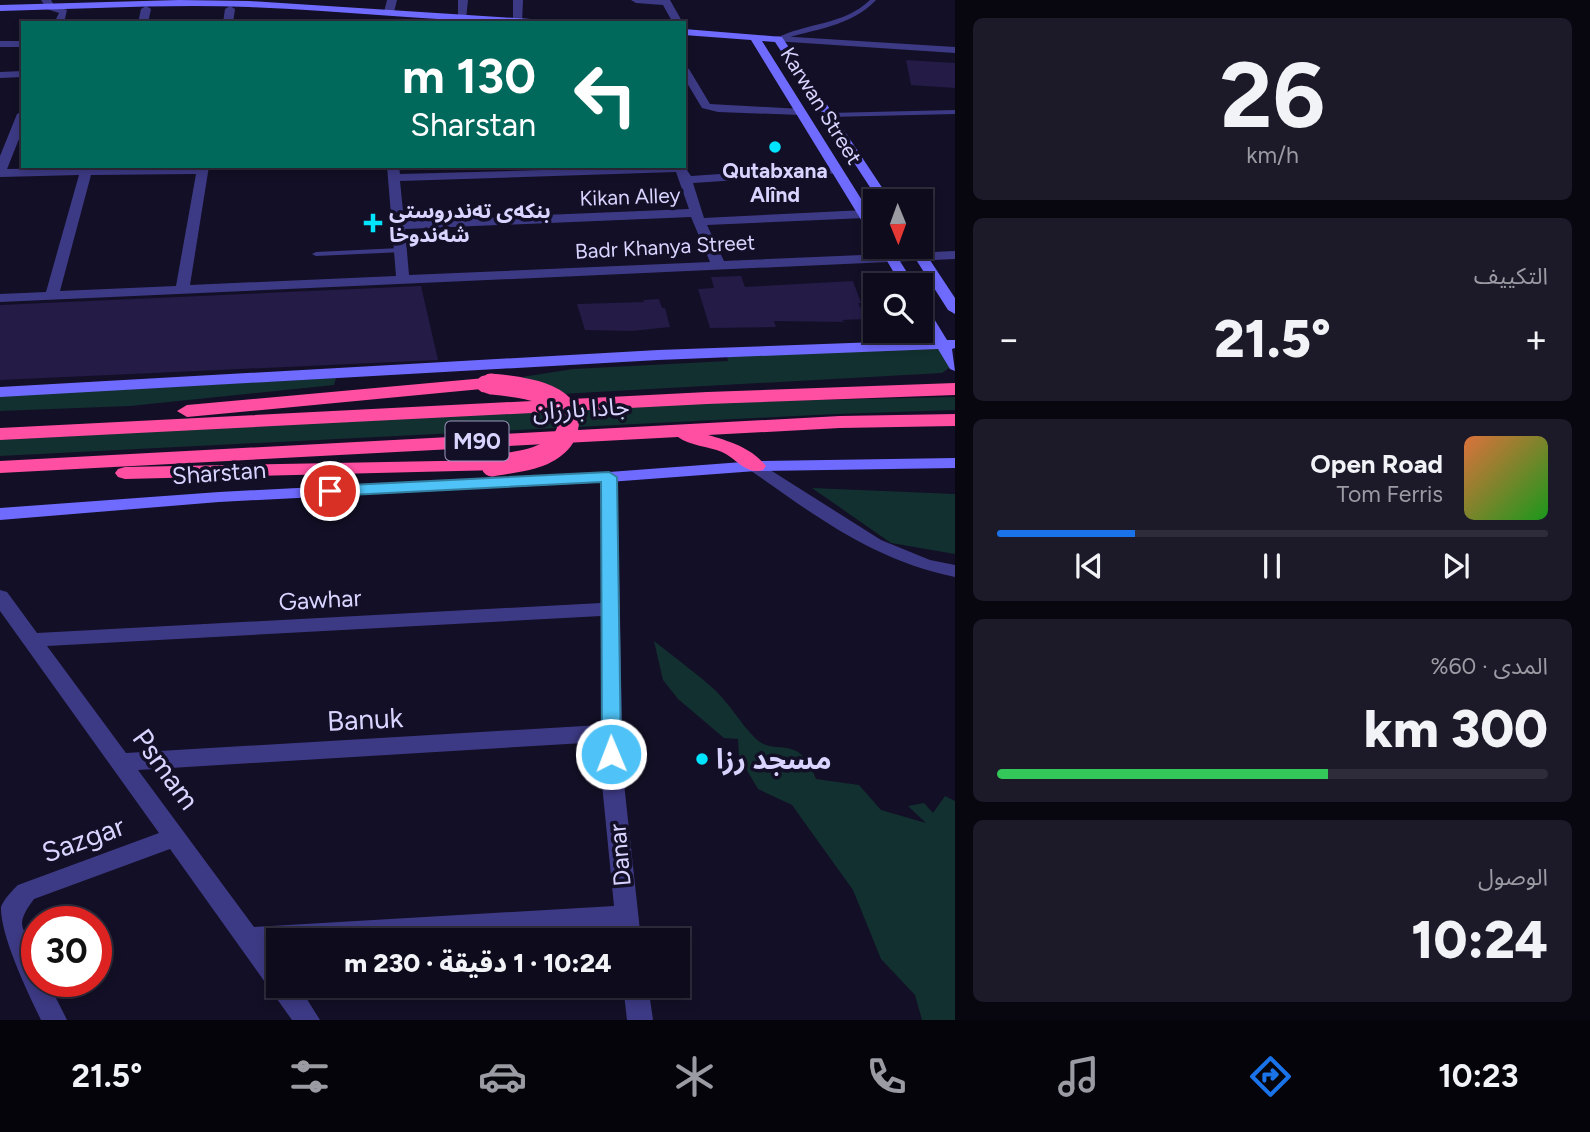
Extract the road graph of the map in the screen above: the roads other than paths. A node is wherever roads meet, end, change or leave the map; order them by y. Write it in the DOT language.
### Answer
graph roads {
  1 [pos="393,0"];
  2 [pos="463,0"];
  3 [pos="517,0"];
  4 [pos="636,0"];
  5 [pos="873,0"];
  6 [pos="665,1"];
  7 [pos="48,3"];
  8 [pos="305,3"];
  9 [pos="151,4"];
  10 [pos="0,8"];
  11 [pos="230,9"];
  12 [pos="64,12"];
  13 [pos="389,12"];
  14 [pos="0,14"];
  15 [pos="379,20"];
  16 [pos="463,20"];
  17 [pos="61,21"];
  18 [pos="144,21"];
  19 [pos="228,21"];
  20 [pos="518,21"];
  21 [pos="676,21"];
  22 [pos="686,32"];
  23 [pos="686,38"];
  24 [pos="757,41"];
  25 [pos="780,42"];
  26 [pos="0,44"];
  27 [pos="21,44"];
  28 [pos="955,50"];
  29 [pos="955,57"];
  30 [pos="686,72"];
  31 [pos="21,74"];
  32 [pos="0,75"];
  33 [pos="801,112"];
  34 [pos="955,112"];
  35 [pos="828,115"];
  36 [pos="19,132"];
  37 [pos="202,168"];
  38 [pos="587,168"];
  39 [pos="485,170"];
  40 [pos="836,170"];
  41 [pos="0,172"];
  42 [pos="86,172"];
  43 [pos="393,172"];
  44 [pos="685,180"];
  45 [pos="877,189"];
  46 [pos="863,211"];
  47 [pos="863,214"];
  48 [pos="698,218"];
  49 [pos="398,225"];
  50 [pos="400,250"];
  51 [pos="933,253"];
  52 [pos="316,254"];
  53 [pos="863,254"];
  54 [pos="955,255"];
  55 [pos="923,259"];
  56 [pos="719,266"];
  57 [pos="403,280"];
  58 [pos="181,290"];
  59 [pos="52,296"];
  60 [pos="0,298"];
  61 [pos="955,310"];
  62 [pos="933,324"];
  63 [pos="949,345"];
  64 [pos="955,366"];
  65 [pos="955,389"];
  66 [pos="0,393"];
  67 [pos="955,420"];
  68 [pos="768,425"];
  69 [pos="0,431"];
  70 [pos="668,431"];
  71 [pos="955,463"];
  72 [pos="756,466"];
  73 [pos="0,467"];
  74 [pos="0,474"];
  75 [pos="609,477"];
  76 [pos="0,514"];
  77 [pos="955,571"];
  78 [pos="0,597"];
  79 [pos="609,609"];
  80 [pos="33,640"];
  81 [pos="611,733"];
  82 [pos="122,762"];
  83 [pos="176,837"];
  84 [pos="627,928"];
  85 [pos="249,938"];
  86 [pos="266,938"];
  87 [pos="266,962"];
  88 [pos="291,998"];
  89 [pos="637,998"];
  90 [pos="54,1020"];
  91 [pos="307,1020"];
  92 [pos="640,1020"];
  1 -- 13 [label="street"];
  2 -- 16 [label="street"];
  3 -- 20 [label="street"];
  4 -- 6 [label="street"];
  5 -- 25 [label="lane"];
  6 -- 21 [label="street"];
  7 -- 9 [label="main road"];
  7 -- 10 [label="main road"];
  7 -- 12 [label="street"];
  8 -- 9 [label="main road"];
  8 -- 13 [label="main road"];
  9 -- 11 [label="main road"];
  9 -- 12 [label="main road"];
  9 -- 18 [label="street"];
  11 -- 15 [label="main road"];
  11 -- 19 [label="street"];
  12 -- 14 [label="main road"];
  12 -- 17 [label="street"];
  13 -- 16 [label="main road"];
  15 -- 16 [label="main road"];
  16 -- 20 [label="main road"];
  22 -- 24 [label="main road"];
  23 -- 24 [label="main road"];
  24 -- 25 [label="main road"];
  24 -- 33 [label="main road, Karwan Street"];
  25 -- 28 [label="street"];
  25 -- 29 [label="street"];
  25 -- 35 [label="main road, Karwan Street"];
  26 -- 27 [label="street"];
  30 -- 33 [label="street"];
  31 -- 32 [label="street"];
  33 -- 40 [label="main road, Karwan Street"];
  34 -- 35 [label="lane"];
  35 -- 45 [label="main road, Karwan Street"];
  36 -- 41 [label="street"];
  37 -- 42 [label="street"];
  37 -- 58 [label="street"];
  38 -- 39 [label="street"];
  38 -- 44 [label="street"];
  39 -- 43 [label="street"];
  40 -- 44 [label="street"];
  40 -- 46 [label="main road, Karwan Street"];
  41 -- 42 [label="street"];
  42 -- 59 [label="street"];
  43 -- 49 [label="street"];
  44 -- 48 [label="street"];
  47 -- 48 [label="street, Kikan Alley"];
  48 -- 49 [label="street, Kikan Alley"];
  48 -- 56 [label="street"];
  49 -- 50 [label="street"];
  50 -- 52 [label="lane"];
  50 -- 57 [label="street"];
  51 -- 54 [label="street, Badr Khanya Street"];
  53 -- 56 [label="street, Badr Khanya Street"];
  55 -- 61 [label="main road"];
  56 -- 57 [label="street, Badr Khanya Street"];
  57 -- 58 [label="street, Badr Khanya Street"];
  58 -- 59 [label="street, Badr Khanya Street"];
  59 -- 60 [label="street, Badr Khanya Street"];
  62 -- 63 [label="main road"];
  63 -- 64 [label="main road"];
  63 -- 66 [label="main road"];
  65 -- 69 [label="highway, جادا بارزان / M90"];
  67 -- 68 [label="highway, جادا بارزان / M90"];
  68 -- 70 [label="highway, جادا بارزان / M90"];
  68 -- 72 [label="highway"];
  69 -- 74 [label="highway, bridge"];
  70 -- 72 [label="highway"];
  70 -- 73 [label="highway, جادا بارزان / M90"];
  71 -- 72 [label="main road, Sharstan"];
  72 -- 75 [label="main road, Sharstan"];
  72 -- 77 [label="street"];
  75 -- 76 [label="main road, Sharstan"];
  75 -- 79 [label="street, Danar"];
  78 -- 80 [label="street, Psmam"];
  79 -- 80 [label="street, Gawhar"];
  79 -- 81 [label="street, Danar"];
  80 -- 82 [label="street, Psmam"];
  81 -- 82 [label="street, Banuk"];
  81 -- 84 [label="street, Danar"];
  82 -- 83 [label="street, Psmam"];
  83 -- 85 [label="street, Psmam"];
  83 -- 90 [label="street, Sazgar"];
  85 -- 86 [label="street"];
  85 -- 87 [label="street, Psmam"];
  88 -- 91 [label="street"];
  89 -- 92 [label="street"];
}
